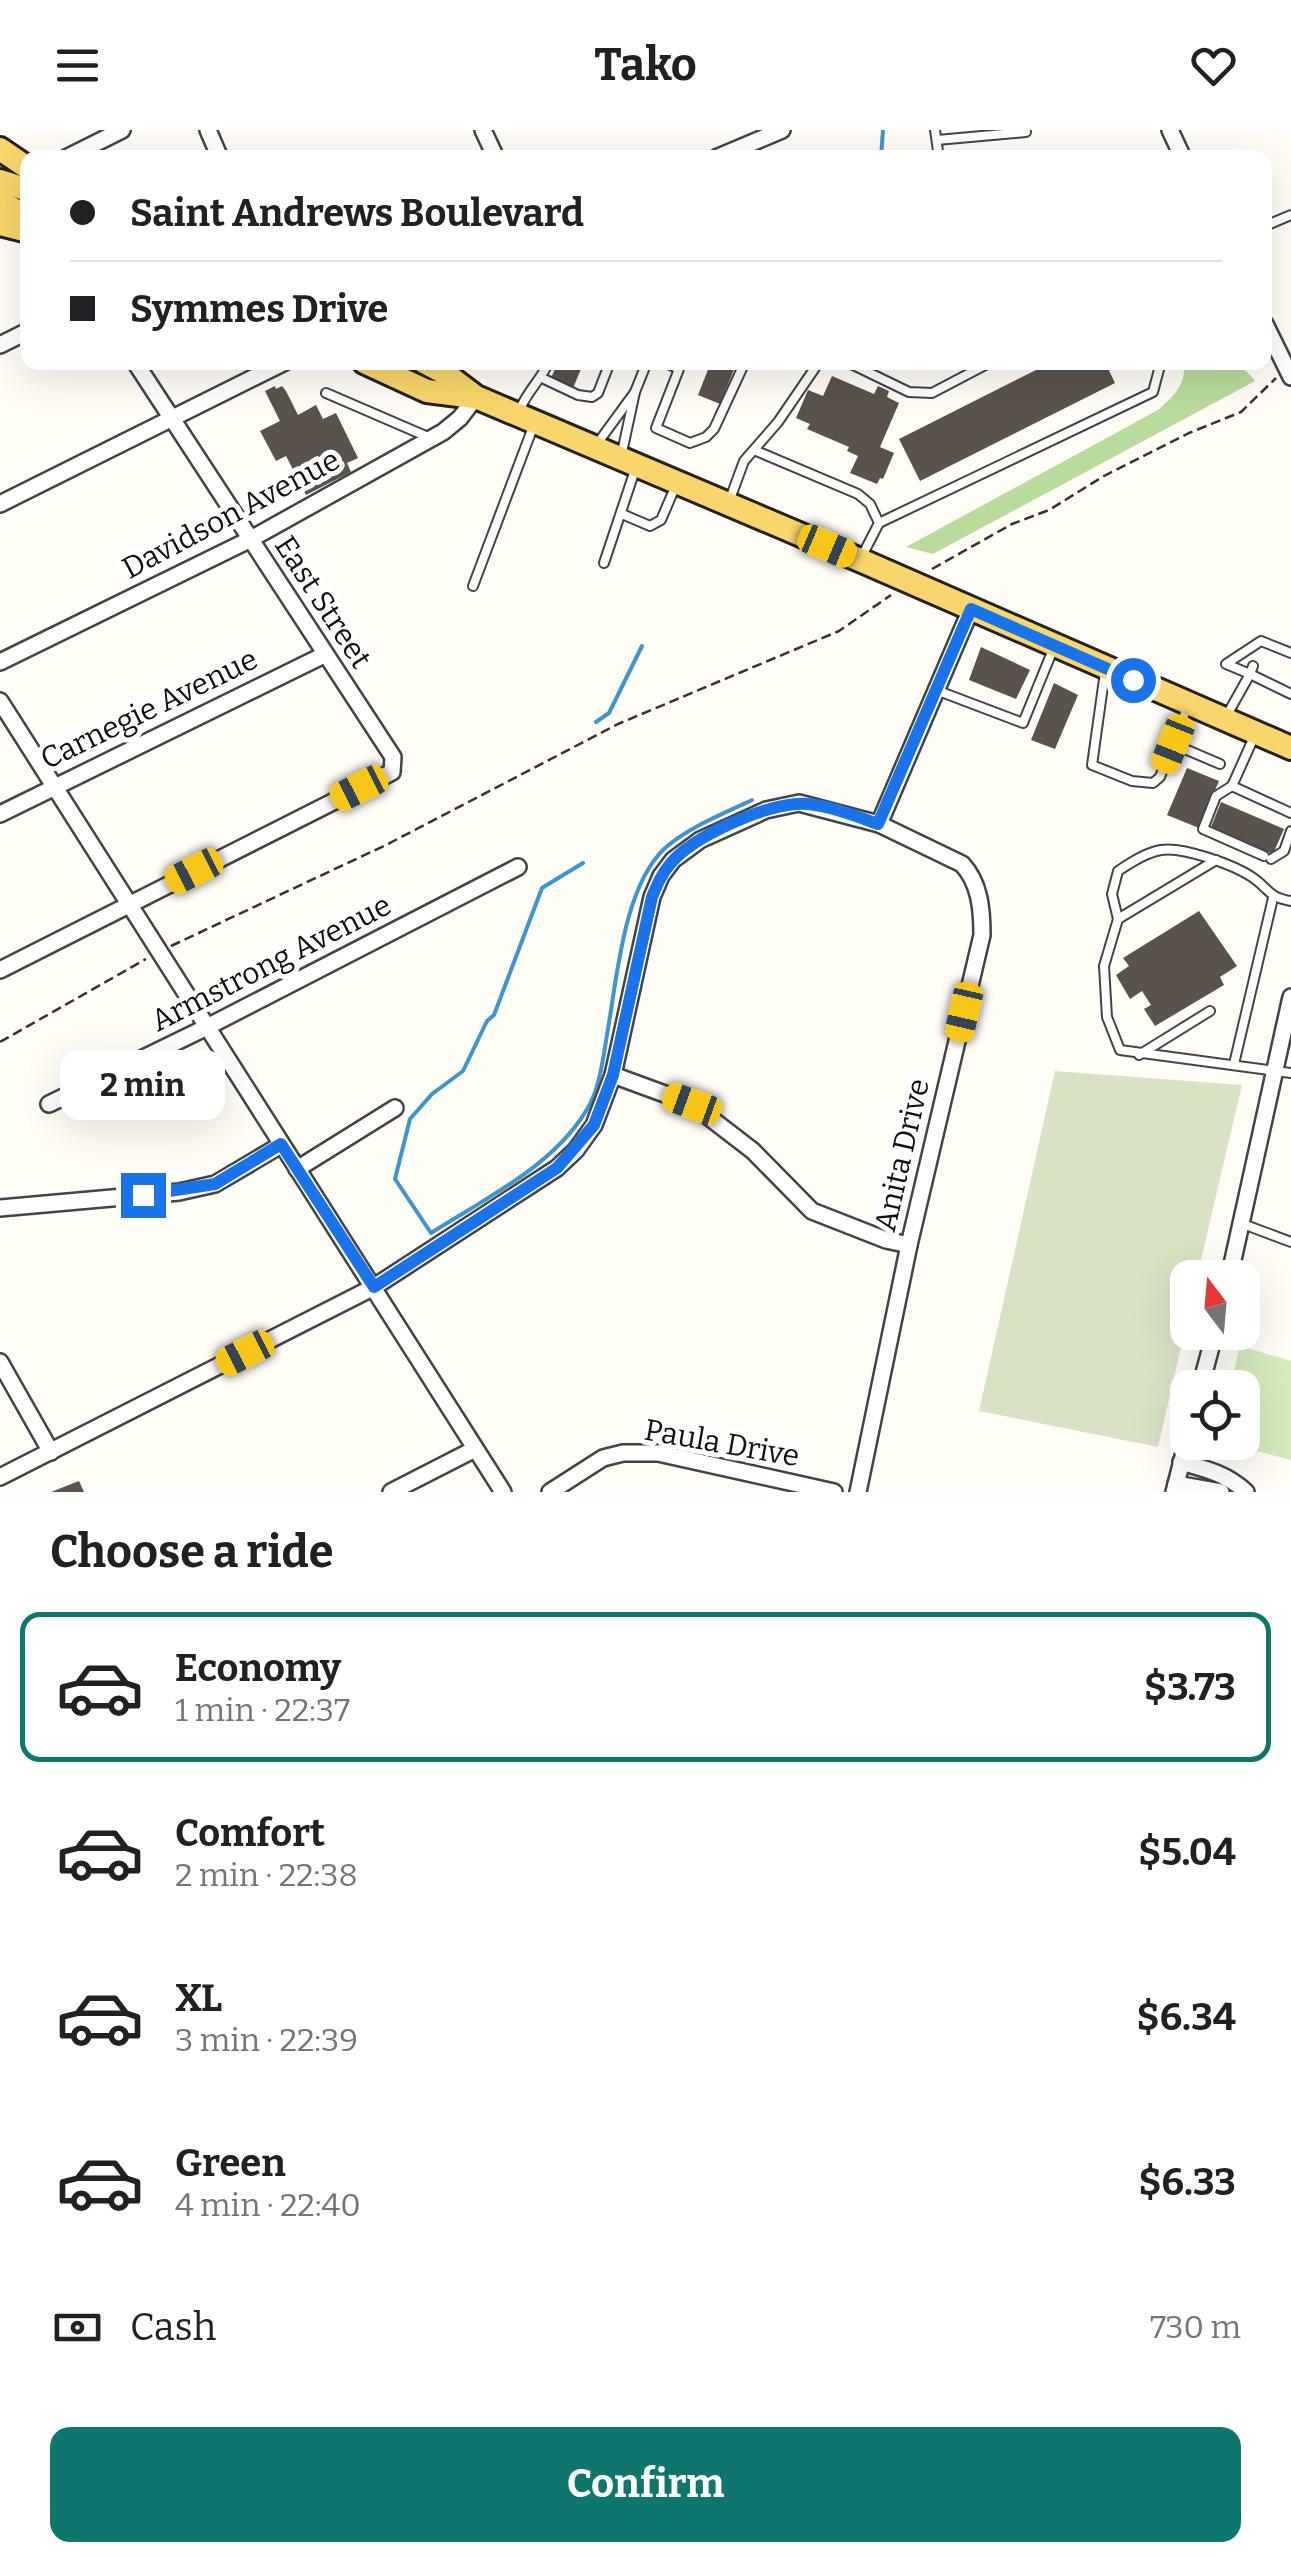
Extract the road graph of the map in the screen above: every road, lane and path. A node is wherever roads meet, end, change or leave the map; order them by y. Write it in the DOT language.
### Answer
graph roads {
  1 [pos="122,130"];
  2 [pos="775,131"];
  3 [pos="1026,132"];
  4 [pos="936,135"];
  5 [pos="82,150"];
  6 [pos="733,150"];
  7 [pos="1272,338"];
  8 [pos="141,370"];
  9 [pos="269,370"];
  10 [pos="381,370"];
  11 [pos="438,370"];
  12 [pos="546,370"];
  13 [pos="607,370"];
  14 [pos="644,370"];
  15 [pos="679,370"];
  16 [pos="741,370"];
  17 [pos="814,370"];
  18 [pos="863,370"];
  19 [pos="976,370"];
  20 [pos="1159,370"];
  21 [pos="1289,373"];
  22 [pos="542,378"];
  23 [pos="635,392"];
  24 [pos="326,393"];
  25 [pos="476,398"];
  26 [pos="526,419"];
  27 [pos="171,420"];
  28 [pos="432,439"];
  29 [pos="594,448"];
  30 [pos="754,450"];
  31 [pos="628,462"];
  32 [pos="677,483"];
  33 [pos="728,503"];
  34 [pos="0,504"];
  35 [pos="622,514"];
  36 [pos="879,523"];
  37 [pos="250,540"];
  38 [pos="860,560"];
  39 [pos="604,563"];
  40 [pos="909,582"];
  41 [pos="473,586"];
  42 [pos="971,609"];
  43 [pos="1055,645"];
  44 [pos="324,655"];
  45 [pos="1290,655"];
  46 [pos="0,662"];
  47 [pos="1105,668"];
  48 [pos="1252,670"];
  49 [pos="1269,673"];
  50 [pos="1261,680"];
  51 [pos="1285,680"];
  52 [pos="1277,687"];
  53 [pos="936,690"];
  54 [pos="1291,694"];
  55 [pos="0,701"];
  56 [pos="1189,704"];
  57 [pos="1224,719"];
  58 [pos="1256,733"];
  59 [pos="1173,744"];
  60 [pos="1291,748"];
  61 [pos="1220,764"];
  62 [pos="55,785"];
  63 [pos="1232,786"];
  64 [pos="1291,813"];
  65 [pos="0,814"];
  66 [pos="878,824"];
  67 [pos="1291,831"];
  68 [pos="1288,852"];
  69 [pos="1216,860"];
  70 [pos="518,867"];
  71 [pos="1273,898"];
  72 [pos="1291,901"];
  73 [pos="127,904"];
  74 [pos="1118,919"];
  75 [pos="158,952"];
  76 [pos="0,970"];
  77 [pos="1291,997"];
  78 [pos="1210,1010"];
  79 [pos="207,1028"];
  80 [pos="0,1042"];
  81 [pos="1138,1055"];
  82 [pos="1234,1064"];
  83 [pos="1283,1071"];
  84 [pos="613,1075"];
  85 [pos="49,1104"];
  86 [pos="394,1108"];
  87 [pos="281,1144"];
  88 [pos="297,1170"];
  89 [pos="0,1208"];
  90 [pos="1243,1224"];
  91 [pos="1291,1242"];
  92 [pos="909,1245"];
  93 [pos="1234,1260"];
  94 [pos="374,1287"];
  95 [pos="0,1362"];
  96 [pos="475,1450"];
  97 [pos="50,1452"];
  98 [pos="1181,1462"];
  99 [pos="0,1477"];
  100 [pos="1175,1488"];
  101 [pos="391,1492"];
  102 [pos="502,1492"];
  103 [pos="550,1492"];
  104 [pos="834,1492"];
  105 [pos="858,1492"];
  106 [pos="1222,1492"];
  107 [pos="1246,1492"];
  1 -- 5 [label="street"];
  2 -- 6 [label="street"];
  3 -- 4 [label="lane"];
  7 -- 21 [label="street"];
  8 -- 27 [label="street, East Street"];
  9 -- 27 [label="street"];
  10 -- 25 [label="main road"];
  11 -- 25 [label="main road"];
  12 -- 22 [label="lane"];
  13 -- 22 [label="lane"];
  14 -- 23 [label="lane"];
  15 -- 16 [label="lane"];
  17 -- 30 [label="lane"];
  18 -- 19 [label="lane"];
  20 -- 36 [label="lane"];
  21 -- 40 [label="path"];
  22 -- 26 [label="lane"];
  23 -- 29 [label="lane"];
  23 -- 31 [label="lane"];
  24 -- 28 [label="lane"];
  25 -- 26 [label="main road"];
  25 -- 28 [label="street, Davidson Avenue"];
  26 -- 29 [label="main road"];
  26 -- 41 [label="lane"];
  27 -- 34 [label="street"];
  27 -- 37 [label="street, East Street"];
  28 -- 37 [label="street, Davidson Avenue"];
  29 -- 31 [label="main road"];
  30 -- 33 [label="lane"];
  30 -- 36 [label="lane"];
  31 -- 32 [label="main road"];
  31 -- 35 [label="lane"];
  32 -- 33 [label="main road"];
  32 -- 35 [label="lane"];
  33 -- 38 [label="main road"];
  35 -- 39 [label="lane"];
  36 -- 38 [label="lane"];
  37 -- 44 [label="street, East Street"];
  37 -- 46 [label="street, Davidson Avenue"];
  38 -- 40 [label="main road"];
  40 -- 42 [label="main road"];
  40 -- 75 [label="path"];
  42 -- 43 [label="main road"];
  42 -- 53 [label="street"];
  43 -- 47 [label="main road"];
  43 -- 53 [label="lane"];
  44 -- 62 [label="street, Carnegie Avenue"];
  44 -- 73 [label="street, East Street"];
  45 -- 48 [label="lane"];
  47 -- 56 [label="main road"];
  47 -- 59 [label="lane"];
  48 -- 50 [label="lane"];
  48 -- 57 [label="lane"];
  49 -- 50 [label="lane"];
  50 -- 52 [label="lane"];
  51 -- 52 [label="lane"];
  52 -- 54 [label="lane"];
  53 -- 66 [label="street"];
  55 -- 62 [label="street"];
  56 -- 57 [label="main road"];
  56 -- 59 [label="lane"];
  57 -- 58 [label="main road"];
  58 -- 60 [label="main road"];
  58 -- 63 [label="lane"];
  59 -- 61 [label="lane"];
  62 -- 65 [label="street, Carnegie Avenue"];
  62 -- 73 [label="street"];
  63 -- 64 [label="lane"];
  63 -- 68 [label="lane"];
  66 -- 84 [label="street, Anita Drive"];
  66 -- 92 [label="street, Anita Drive"];
  67 -- 68 [label="lane"];
  69 -- 71 [label="lane"];
  69 -- 74 [label="lane"];
  69 -- 74 [label="lane"];
  70 -- 79 [label="street, Armstrong Avenue"];
  71 -- 72 [label="lane"];
  71 -- 82 [label="lane"];
  73 -- 75 [label="street"];
  73 -- 76 [label="street"];
  74 -- 81 [label="lane"];
  75 -- 79 [label="street"];
  75 -- 80 [label="path"];
  77 -- 83 [label="street"];
  78 -- 81 [label="lane"];
  79 -- 85 [label="street, Armstrong Avenue"];
  79 -- 87 [label="street"];
  81 -- 82 [label="lane"];
  82 -- 83 [label="lane"];
  83 -- 90 [label="street"];
  84 -- 92 [label="street"];
  84 -- 94 [label="street, Anita Drive"];
  86 -- 88 [label="street"];
  87 -- 88 [label="street"];
  87 -- 89 [label="street"];
  88 -- 94 [label="street"];
  90 -- 91 [label="lane"];
  90 -- 93 [label="street"];
  92 -- 105 [label="street, Anita Drive"];
  94 -- 96 [label="street"];
  94 -- 97 [label="street, Anita Drive"];
  95 -- 97 [label="street"];
  96 -- 101 [label="street"];
  96 -- 102 [label="street"];
  97 -- 99 [label="street, Anita Drive"];
  98 -- 100 [label="street"];
  98 -- 107 [label="street"];
  100 -- 106 [label="street"];
  103 -- 104 [label="street, Paula Drive"];
}
